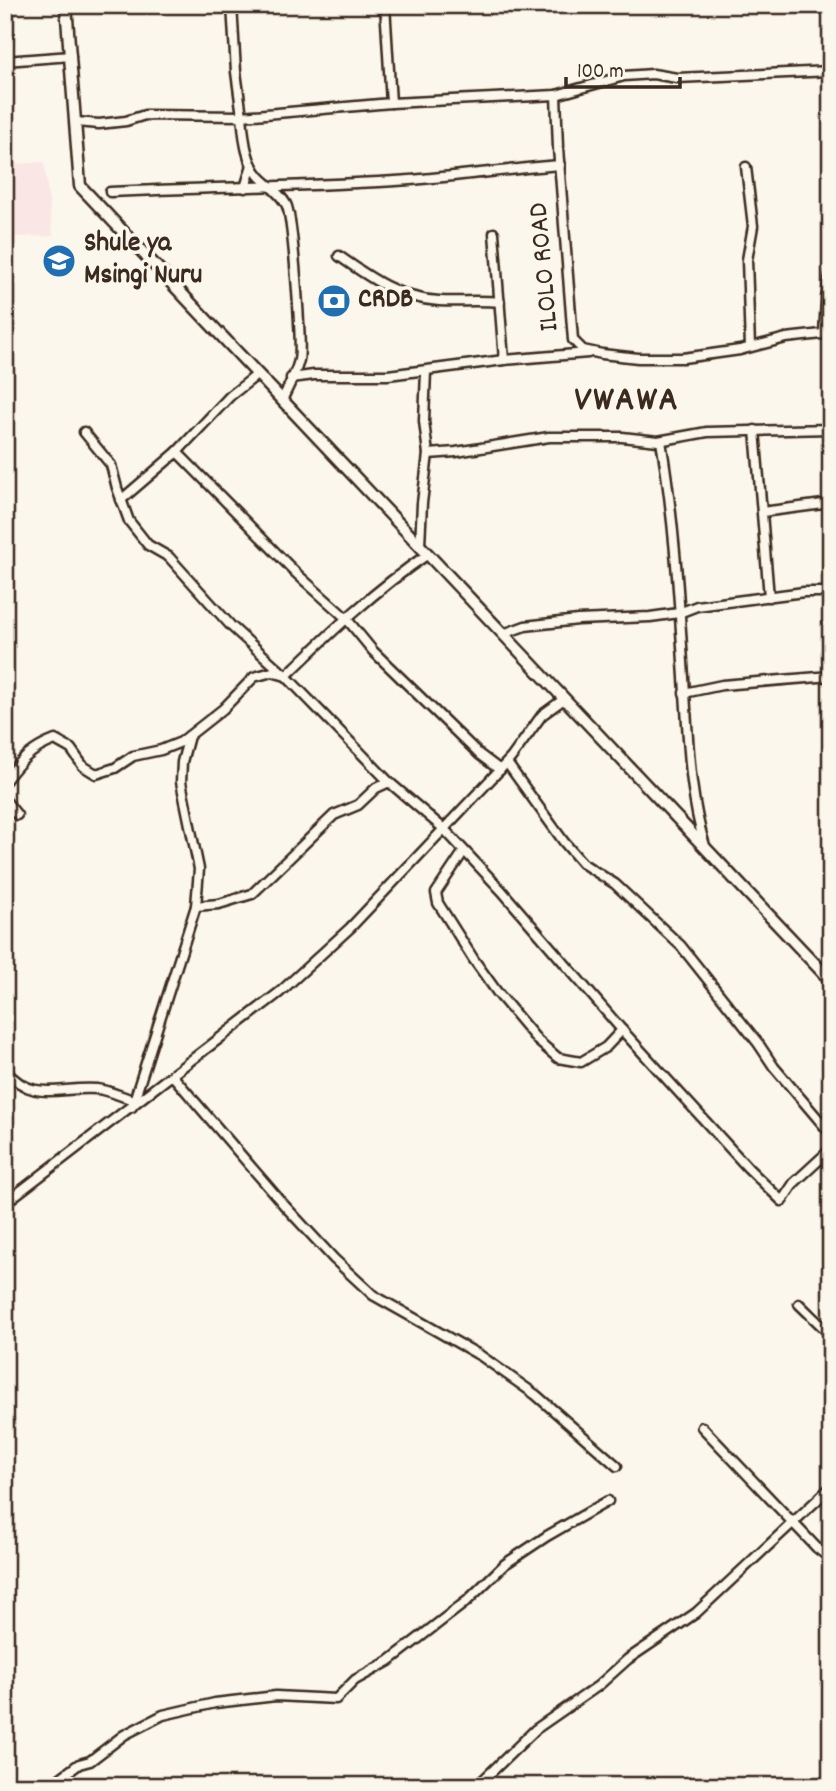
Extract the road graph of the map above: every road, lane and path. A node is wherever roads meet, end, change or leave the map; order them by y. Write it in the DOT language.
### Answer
graph roads {
  1 [pos="66,5"];
  2 [pos="232,5"];
  3 [pos="385,5"];
  4 [pos="71,55"];
  5 [pos="5,61"];
  6 [pos="831,71"];
  7 [pos="556,95"];
  8 [pos="391,103"];
  9 [pos="242,116"];
  10 [pos="76,122"];
  11 [pos="560,164"];
  12 [pos="252,165"];
  13 [pos="746,167"];
  14 [pos="245,188"];
  15 [pos="274,188"];
  16 [pos="110,192"];
  17 [pos="494,233"];
  18 [pos="339,257"];
  19 [pos="831,270"];
  20 [pos="500,302"];
  21 [pos="827,334"];
  22 [pos="750,347"];
  23 [pos="592,352"];
  24 [pos="504,360"];
  25 [pos="426,371"];
  26 [pos="258,374"];
  27 [pos="292,378"];
  28 [pos="282,400"];
  29 [pos="831,429"];
  30 [pos="755,430"];
  31 [pos="84,432"];
  32 [pos="661,441"];
  33 [pos="177,452"];
  34 [pos="428,454"];
  35 [pos="121,500"];
  36 [pos="831,503"];
  37 [pos="762,512"];
  38 [pos="419,545"];
  39 [pos="428,554"];
  40 [pos="831,592"];
  41 [pos="769,597"];
  42 [pos="679,613"];
  43 [pos="346,618"];
  44 [pos="503,634"];
  45 [pos="286,676"];
  46 [pos="831,676"];
  47 [pos="684,693"];
  48 [pos="564,699"];
  49 [pos="190,736"];
  50 [pos="507,763"];
  51 [pos="500,770"];
  52 [pos="5,781"];
  53 [pos="389,782"];
  54 [pos="5,800"];
  55 [pos="17,815"];
  56 [pos="444,830"];
  57 [pos="706,849"];
  58 [pos="464,851"];
  59 [pos="196,906"];
  60 [pos="831,981"];
  61 [pos="622,1030"];
  62 [pos="5,1070"];
  63 [pos="173,1075"];
  64 [pos="133,1104"];
  65 [pos="831,1134"];
  66 [pos="831,1149"];
  67 [pos="5,1203"];
  68 [pos="799,1304"];
  69 [pos="831,1335"];
  70 [pos="702,1427"];
  71 [pos="617,1466"];
  72 [pos="831,1487"];
  73 [pos="608,1501"];
  74 [pos="793,1522"];
  75 [pos="831,1559"];
  76 [pos="50,1786"];
  77 [pos="477,1786"];
  1 -- 4 [label="street"];
  2 -- 9 [label="street"];
  3 -- 8 [label="street"];
  4 -- 5 [label="street"];
  4 -- 10 [label="street"];
  6 -- 7 [label="street"];
  7 -- 8 [label="street"];
  7 -- 11 [label="street, ILOLO ROAD"];
  8 -- 9 [label="street"];
  9 -- 10 [label="street"];
  9 -- 12 [label="street"];
  10 -- 26 [label="street"];
  11 -- 15 [label="street"];
  11 -- 23 [label="street, ILOLO ROAD"];
  12 -- 14 [label="street"];
  12 -- 15 [label="street"];
  13 -- 22 [label="street"];
  14 -- 15 [label="street"];
  14 -- 16 [label="street"];
  15 -- 27 [label="street"];
  17 -- 20 [label="street"];
  18 -- 20 [label="street"];
  19 -- 21 [label="street"];
  20 -- 24 [label="street"];
  21 -- 22 [label="street, ILOLO ROAD"];
  22 -- 23 [label="street, ILOLO ROAD"];
  23 -- 24 [label="street"];
  24 -- 25 [label="street"];
  25 -- 27 [label="street"];
  25 -- 34 [label="street"];
  26 -- 28 [label="street"];
  26 -- 33 [label="street"];
  27 -- 28 [label="street"];
  28 -- 38 [label="street"];
  29 -- 30 [label="street"];
  30 -- 32 [label="street"];
  30 -- 37 [label="street"];
  31 -- 35 [label="street"];
  32 -- 34 [label="street"];
  32 -- 42 [label="street"];
  33 -- 35 [label="street"];
  33 -- 43 [label="street"];
  34 -- 38 [label="street"];
  35 -- 45 [label="street"];
  36 -- 37 [label="street"];
  37 -- 41 [label="street"];
  38 -- 39 [label="street"];
  39 -- 43 [label="street"];
  39 -- 44 [label="street"];
  40 -- 41 [label="street"];
  41 -- 42 [label="street"];
  42 -- 44 [label="street"];
  42 -- 47 [label="street"];
  43 -- 45 [label="street"];
  43 -- 51 [label="street"];
  44 -- 48 [label="street"];
  45 -- 49 [label="street"];
  45 -- 53 [label="street"];
  46 -- 47 [label="street"];
  47 -- 57 [label="street"];
  48 -- 50 [label="street"];
  48 -- 57 [label="street"];
  49 -- 52 [label="street"];
  49 -- 59 [label="street"];
  50 -- 51 [label="street"];
  50 -- 65 [label="street"];
  51 -- 56 [label="street"];
  53 -- 56 [label="street"];
  53 -- 59 [label="street"];
  54 -- 55 [label="street"];
  56 -- 58 [label="street"];
  56 -- 63 [label="street"];
  57 -- 60 [label="street"];
  58 -- 61 [label="street"];
  58 -- 61 [label="street"];
  59 -- 64 [label="street"];
  61 -- 66 [label="street"];
  62 -- 64 [label="street"];
  63 -- 64 [label="street"];
  63 -- 71 [label="street"];
  64 -- 67 [label="street"];
  68 -- 69 [label="street"];
  70 -- 74 [label="street"];
  72 -- 74 [label="street"];
  73 -- 76 [label="street"];
  74 -- 75 [label="street"];
  74 -- 77 [label="street"];
}
